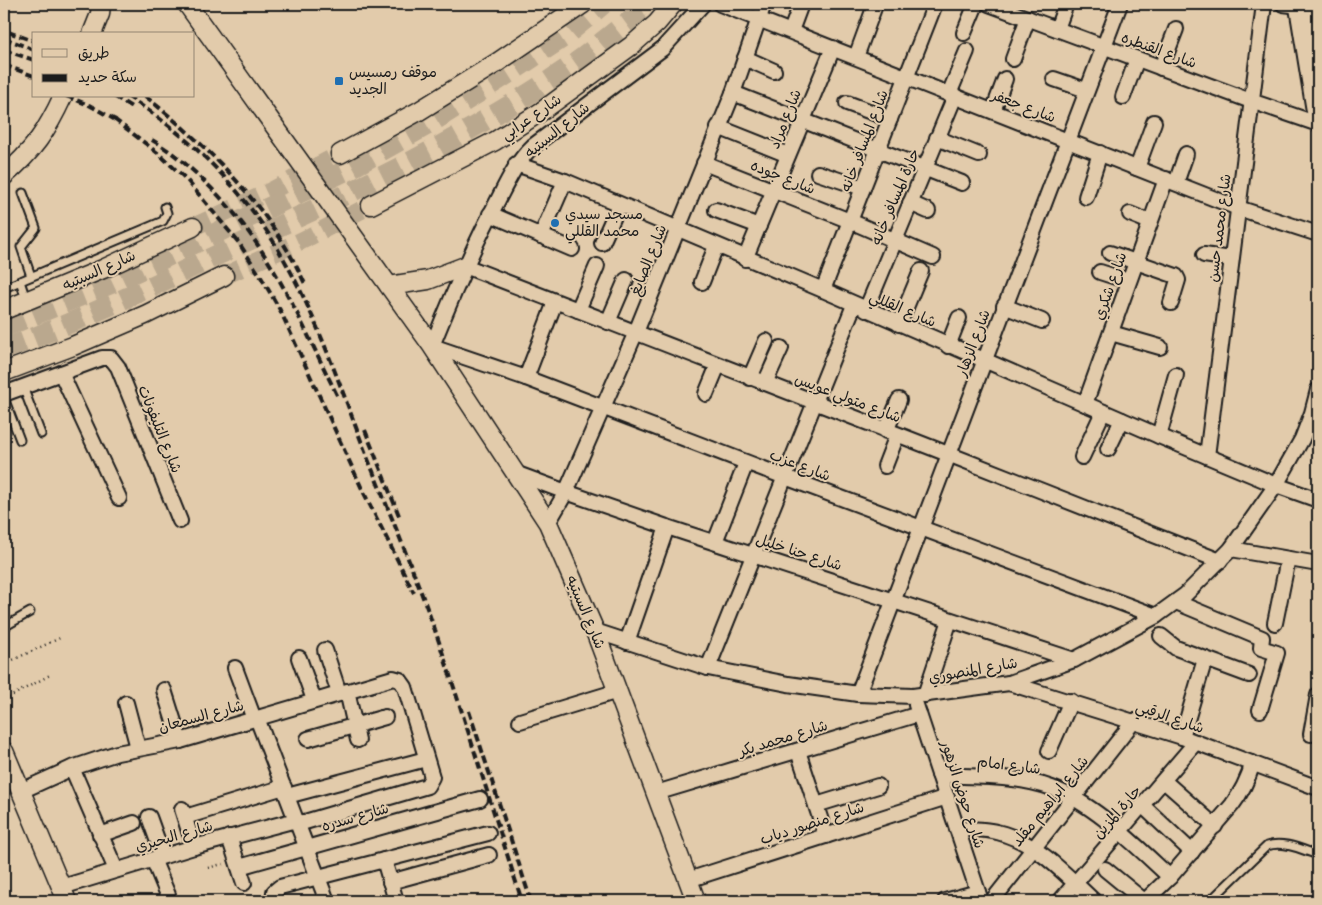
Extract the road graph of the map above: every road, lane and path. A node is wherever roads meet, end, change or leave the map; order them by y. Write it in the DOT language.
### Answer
graph roads {
  1 [pos="101,4"];
  2 [pos="187,4"];
  3 [pos="583,4"];
  4 [pos="673,4"];
  5 [pos="703,4"];
  6 [pos="720,4"];
  7 [pos="764,4"];
  8 [pos="801,4"];
  9 [pos="935,4"];
  10 [pos="976,4"];
  11 [pos="989,4"];
  12 [pos="1066,4"];
  13 [pos="1120,4"];
  14 [pos="1264,4"];
  15 [pos="874,8"];
  16 [pos="1303,8"];
  17 [pos="1024,12"];
  18 [pos="759,19"];
  19 [pos="1057,29"];
  20 [pos="1176,29"];
  21 [pos="791,31"];
  22 [pos="93,32"];
  23 [pos="964,33"];
  24 [pos="1103,46"];
  25 [pos="832,48"];
  26 [pos="967,51"];
  27 [pos="856,57"];
  28 [pos="745,58"];
  29 [pos="1012,59"];
  30 [pos="1137,59"];
  31 [pos="1161,68"];
  32 [pos="774,71"];
  33 [pos="907,76"];
  34 [pos="1005,79"];
  35 [pos="1054,79"];
  36 [pos="1086,90"];
  37 [pos="733,93"];
  38 [pos="952,95"];
  39 [pos="62,98"];
  40 [pos="1123,98"];
  41 [pos="1251,101"];
  42 [pos="847,103"];
  43 [pos="993,111"];
  44 [pos="1318,114"];
  45 [pos="890,118"];
  46 [pos="803,120"];
  47 [pos="1154,122"];
  48 [pos="1318,124"];
  49 [pos="718,127"];
  50 [pos="937,138"];
  51 [pos="1067,140"];
  52 [pos="878,150"];
  53 [pos="340,154"];
  54 [pos="1100,154"];
  55 [pos="1186,154"];
  56 [pos="788,155"];
  57 [pos="978,155"];
  58 [pos="704,163"];
  59 [pos="516,164"];
  60 [pos="1137,168"];
  61 [pos="925,169"];
  62 [pos="818,173"];
  63 [pos="4,176"];
  64 [pos="1171,181"];
  65 [pos="564,182"];
  66 [pos="962,183"];
  67 [pos="863,188"];
  68 [pos="774,191"];
  69 [pos="23,193"];
  70 [pos="1086,197"];
  71 [pos="910,203"];
  72 [pos="371,205"];
  73 [pos="619,205"];
  74 [pos="165,207"];
  75 [pos="1238,208"];
  76 [pos="716,210"];
  77 [pos="928,212"];
  78 [pos="490,214"];
  79 [pos="1130,214"];
  80 [pos="850,221"];
  81 [pos="1150,222"];
  82 [pos="759,226"];
  83 [pos="193,227"];
  84 [pos="678,230"];
  85 [pos="1318,234"];
  86 [pos="541,236"];
  87 [pos="895,241"];
  88 [pos="602,243"];
  89 [pos="716,246"];
  90 [pos="572,249"];
  91 [pos="1110,253"];
  92 [pos="1204,255"];
  93 [pos="932,256"];
  94 [pos="746,259"];
  95 [pos="1231,259"];
  96 [pos="1136,262"];
  97 [pos="465,266"];
  98 [pos="597,266"];
  99 [pos="922,271"];
  100 [pos="1100,272"];
  101 [pos="30,276"];
  102 [pos="224,276"];
  103 [pos="626,280"];
  104 [pos="20,281"];
  105 [pos="702,282"];
  106 [pos="1128,282"];
  107 [pos="389,286"];
  108 [pos="4,288"];
  109 [pos="823,290"];
  110 [pos="27,301"];
  111 [pos="555,302"];
  112 [pos="1171,303"];
  113 [pos="1004,306"];
  114 [pos="860,308"];
  115 [pos="4,310"];
  116 [pos="578,310"];
  117 [pos="959,318"];
  118 [pos="1042,321"];
  119 [pos="608,322"];
  120 [pos="899,324"];
  121 [pos="636,332"];
  122 [pos="1110,333"];
  123 [pos="766,341"];
  124 [pos="432,346"];
  125 [pos="948,346"];
  126 [pos="1160,347"];
  127 [pos="780,348"];
  128 [pos="984,360"];
  129 [pos="718,365"];
  130 [pos="4,372"];
  131 [pos="61,373"];
  132 [pos="1176,375"];
  133 [pos="526,378"];
  134 [pos="750,378"];
  135 [pos="765,383"];
  136 [pos="23,387"];
  137 [pos="1318,390"];
  138 [pos="706,394"];
  139 [pos="4,396"];
  140 [pos="898,400"];
  141 [pos="814,402"];
  142 [pos="1085,404"];
  143 [pos="604,407"];
  144 [pos="1103,412"];
  145 [pos="1122,420"];
  146 [pos="892,433"];
  147 [pos="41,434"];
  148 [pos="1159,436"];
  149 [pos="20,440"];
  150 [pos="1108,449"];
  151 [pos="948,454"];
  152 [pos="1207,456"];
  153 [pos="1082,457"];
  154 [pos="746,462"];
  155 [pos="885,466"];
  156 [pos="515,473"];
  157 [pos="785,477"];
  158 [pos="1276,485"];
  159 [pos="566,492"];
  160 [pos="119,498"];
  161 [pos="1318,500"];
  162 [pos="180,521"];
  163 [pos="548,523"];
  164 [pos="667,526"];
  165 [pos="921,528"];
  166 [pos="716,542"];
  167 [pos="1231,549"];
  168 [pos="753,555"];
  169 [pos="1288,559"];
  170 [pos="1220,562"];
  171 [pos="1318,564"];
  172 [pos="893,600"];
  173 [pos="1176,602"];
  174 [pos="30,612"];
  175 [pos="1156,616"];
  176 [pos="950,620"];
  177 [pos="1276,623"];
  178 [pos="4,627"];
  179 [pos="595,631"];
  180 [pos="1161,636"];
  181 [pos="60,638"];
  182 [pos="627,642"];
  183 [pos="325,650"];
  184 [pos="299,658"];
  185 [pos="1205,659"];
  186 [pos="1074,660"];
  187 [pos="4,664"];
  188 [pos="236,668"];
  189 [pos="708,668"];
  190 [pos="50,675"];
  191 [pos="1249,675"];
  192 [pos="1009,683"];
  193 [pos="164,690"];
  194 [pos="618,691"];
  195 [pos="343,692"];
  196 [pos="858,694"];
  197 [pos="1318,695"];
  198 [pos="919,696"];
  199 [pos="4,700"];
  200 [pos="314,700"];
  201 [pos="1071,701"];
  202 [pos="126,703"];
  203 [pos="1260,710"];
  204 [pos="919,714"];
  205 [pos="385,717"];
  206 [pos="256,718"];
  207 [pos="520,721"];
  208 [pos="1134,721"];
  209 [pos="355,725"];
  210 [pos="1311,734"];
  211 [pos="1182,737"];
  212 [pos="308,739"];
  213 [pos="358,740"];
  214 [pos="180,741"];
  215 [pos="1196,742"];
  216 [pos="138,748"];
  217 [pos="798,750"];
  218 [pos="1049,751"];
  219 [pos="426,759"];
  220 [pos="5,760"];
  221 [pos="1253,763"];
  222 [pos="72,768"];
  223 [pos="939,775"];
  224 [pos="1164,782"];
  225 [pos="878,786"];
  226 [pos="1318,788"];
  227 [pos="20,791"];
  228 [pos="285,791"];
  229 [pos="656,793"];
  230 [pos="946,797"];
  231 [pos="1074,798"];
  232 [pos="480,799"];
  233 [pos="816,805"];
  234 [pos="1143,806"];
  235 [pos="149,818"];
  236 [pos="297,822"];
  237 [pos="134,823"];
  238 [pos="1216,826"];
  239 [pos="957,829"];
  240 [pos="1121,832"];
  241 [pos="488,833"];
  242 [pos="100,834"];
  243 [pos="826,836"];
  244 [pos="229,837"];
  245 [pos="194,847"];
  246 [pos="307,848"];
  247 [pos="1033,848"];
  248 [pos="1192,852"];
  249 [pos="489,855"];
  250 [pos="1318,856"];
  251 [pos="158,857"];
  252 [pos="384,860"];
  253 [pos="238,863"];
  254 [pos="208,868"];
  255 [pos="1105,869"];
  256 [pos="116,870"];
  257 [pos="318,877"];
  258 [pos="1170,877"];
  259 [pos="688,880"];
  260 [pos="390,882"];
  261 [pos="244,883"];
  262 [pos="1076,884"];
  263 [pos="65,894"];
  264 [pos="168,895"];
  265 [pos="980,896"];
  266 [pos="272,901"];
  267 [pos="327,901"];
  268 [pos="396,901"];
  269 [pos="696,901"];
  270 [pos="945,901"];
  271 [pos="992,901"];
  272 [pos="1060,901"];
  273 [pos="1094,901"];
  274 [pos="1145,901"];
  275 [pos="1210,901"];
  1 -- 22 [label="street"];
  2 -- 107 [label="street, شارع السبتيه"];
  3 -- 53 [label="street"];
  4 -- 72 [label="street, شارع عرابي"];
  5 -- 59 [label="street, شارع السبتيه"];
  6 -- 18 [label="street, شارع جعفر"];
  7 -- 18 [label="street, شارع الصايغ"];
  8 -- 21 [label="street"];
  9 -- 33 [label="street, شارع المسافر خانه"];
  10 -- 23 [label="street"];
  11 -- 17 [label="street, شارع القنطره"];
  12 -- 19 [label="street"];
  13 -- 24 [label="street, شارع الزهار"];
  14 -- 41 [label="street, شارع محمد حسن"];
  15 -- 27 [label="street"];
  16 -- 44 [label="main road"];
  17 -- 19 [label="street, شارع القنطره"];
  17 -- 29 [label="street"];
  18 -- 21 [label="street, شارع جعفر"];
  18 -- 28 [label="street, شارع الصايغ"];
  19 -- 24 [label="street, شارع القنطره"];
  20 -- 31 [label="street"];
  21 -- 25 [label="street, شارع جعفر"];
  24 -- 30 [label="street, شارع القنطره"];
  24 -- 36 [label="street, شارع الزهار"];
  25 -- 27 [label="street, شارع جعفر"];
  25 -- 46 [label="street, شارع مراد"];
  26 -- 38 [label="street, حارة المسافر خانه"];
  27 -- 33 [label="street, شارع جعفر"];
  28 -- 32 [label="street"];
  28 -- 37 [label="street, شارع الصايغ"];
  30 -- 31 [label="street, شارع القنطره"];
  30 -- 40 [label="street"];
  31 -- 41 [label="street, شارع القنطره"];
  33 -- 38 [label="street, شارع جعفر"];
  33 -- 45 [label="street, شارع المسافر خانه"];
  34 -- 43 [label="street"];
  35 -- 36 [label="street"];
  36 -- 51 [label="street, شارع الزهار"];
  37 -- 46 [label="street"];
  37 -- 49 [label="street, شارع الصايغ"];
  38 -- 43 [label="street, شارع جعفر"];
  38 -- 50 [label="street, حارة المسافر خانه"];
  39 -- 63 [label="street"];
  41 -- 48 [label="street, شارع القنطره"];
  41 -- 75 [label="street, شارع محمد حسن"];
  42 -- 45 [label="street"];
  43 -- 51 [label="street, شارع جعفر"];
  45 -- 52 [label="street, شارع المسافر خانه"];
  46 -- 52 [label="street"];
  46 -- 56 [label="street, شارع مراد"];
  47 -- 60 [label="street"];
  49 -- 56 [label="street"];
  49 -- 58 [label="street, شارع الصايغ"];
  50 -- 57 [label="street"];
  50 -- 61 [label="street, حارة المسافر خانه"];
  51 -- 54 [label="street, شارع جعفر"];
  51 -- 113 [label="street, شارع الزهار"];
  52 -- 61 [label="street"];
  52 -- 67 [label="street, شارع المسافر خانه"];
  54 -- 60 [label="street, شارع جعفر"];
  54 -- 70 [label="street"];
  55 -- 64 [label="street, شارع شكري"];
  56 -- 68 [label="street, شارع مراد"];
  58 -- 68 [label="street, شارع جوده"];
  58 -- 84 [label="street, شارع الصايغ"];
  59 -- 65 [label="street, شارع القللي"];
  59 -- 78 [label="street, شارع السبتيه"];
  60 -- 64 [label="street, شارع جعفر"];
  61 -- 66 [label="street"];
  61 -- 71 [label="street, حارة المسافر خانه"];
  62 -- 67 [label="street"];
  64 -- 75 [label="street, شارع جعفر"];
  64 -- 81 [label="street, شارع شكري"];
  65 -- 73 [label="street, شارع القللي"];
  65 -- 86 [label="street"];
  67 -- 80 [label="street, شارع المسافر خانه"];
  68 -- 80 [label="street, شارع جوده"];
  68 -- 82 [label="street, شارع مراد"];
  69 -- 101 [label="lane"];
  71 -- 77 [label="street"];
  71 -- 87 [label="street, حارة المسافر خانه"];
  73 -- 84 [label="street, شارع القللي"];
  73 -- 88 [label="street"];
  74 -- 101 [label="lane"];
  75 -- 85 [label="street, شارع جعفر"];
  75 -- 95 [label="street, شارع محمد حسن"];
  76 -- 82 [label="street"];
  78 -- 86 [label="street"];
  78 -- 97 [label="street, شارع السبتيه"];
  79 -- 81 [label="street"];
  80 -- 87 [label="street, شارع جوده"];
  80 -- 109 [label="street, شارع المسافر خانه"];
  81 -- 96 [label="street, شارع شكري"];
  82 -- 94 [label="street, شارع مراد"];
  83 -- 110 [label="street, شارع السبتيه"];
  84 -- 89 [label="street, شارع القللي"];
  84 -- 121 [label="street, شارع الصايغ"];
  86 -- 90 [label="street"];
  87 -- 93 [label="street, شارع جوده"];
  87 -- 114 [label="street, حارة المسافر خانه"];
  89 -- 94 [label="street, شارع القللي"];
  89 -- 105 [label="street"];
  91 -- 96 [label="street"];
  92 -- 95 [label="street"];
  94 -- 109 [label="street, شارع القللي"];
  95 -- 152 [label="street, شارع محمد حسن"];
  96 -- 106 [label="street, شارع شكري"];
  96 -- 112 [label="street"];
  97 -- 107 [label="street"];
  97 -- 111 [label="street, شارع متولي عويس"];
  97 -- 124 [label="street, شارع السبتيه"];
  98 -- 116 [label="street"];
  99 -- 120 [label="street"];
  100 -- 106 [label="street"];
  101 -- 104 [label="lane"];
  102 -- 130 [label="street"];
  103 -- 119 [label="street"];
  104 -- 108 [label="lane"];
  104 -- 110 [label="lane"];
  106 -- 122 [label="street, شارع شكري"];
  107 -- 124 [label="street, شارع السبتيه"];
  109 -- 114 [label="street, شارع القللي"];
  110 -- 115 [label="street, شارع السبتيه"];
  111 -- 116 [label="street, شارع متولي عويس"];
  111 -- 133 [label="street"];
  113 -- 118 [label="street"];
  113 -- 128 [label="street, شارع الزهار"];
  114 -- 120 [label="street, شارع القللي"];
  114 -- 141 [label="street, حارة المسافر خانه"];
  116 -- 119 [label="street, شارع متولي عويس"];
  117 -- 125 [label="street"];
  119 -- 121 [label="street, شارع متولي عويس"];
  120 -- 125 [label="street, شارع القللي"];
  121 -- 129 [label="street, شارع متولي عويس"];
  121 -- 143 [label="street, شارع الصايغ"];
  122 -- 126 [label="street"];
  122 -- 142 [label="street, شارع شكري"];
  123 -- 134 [label="street"];
  124 -- 133 [label="street, شارع عزب"];
  124 -- 156 [label="street, شارع السبتيه"];
  125 -- 128 [label="street, شارع القللي"];
  127 -- 135 [label="street"];
  128 -- 142 [label="street, شارع القللي"];
  128 -- 151 [label="street, شارع الزهار"];
  129 -- 134 [label="street, شارع متولي عويس"];
  129 -- 138 [label="street"];
  131 -- 136 [label="street"];
  131 -- 160 [label="street"];
  131 -- 162 [label="street, شارع التليفونات"];
  132 -- 148 [label="street"];
  133 -- 143 [label="street, شارع عزب"];
  134 -- 135 [label="street, شارع متولي عويس"];
  135 -- 141 [label="street, شارع متولي عويس"];
  136 -- 139 [label="street"];
  136 -- 147 [label="lane"];
  137 -- 158 [label="street, شارع المنصوري"];
  139 -- 149 [label="lane"];
  140 -- 146 [label="street"];
  141 -- 146 [label="street, شارع متولي عويس"];
  141 -- 157 [label="street, حارة المسافر خانه"];
  142 -- 144 [label="street, شارع القللي"];
  143 -- 154 [label="street, شارع عزب"];
  143 -- 159 [label="street, شارع الصايغ"];
  144 -- 145 [label="street, شارع القللي"];
  144 -- 153 [label="street"];
  145 -- 148 [label="street, شارع القللي"];
  145 -- 150 [label="street"];
  146 -- 151 [label="street, شارع متولي عويس"];
  146 -- 155 [label="street"];
  148 -- 152 [label="street, شارع القللي"];
  151 -- 165 [label="street, شارع الزهار"];
  151 -- 170 [label="street, شارع متولي عويس"];
  152 -- 158 [label="street, شارع القللي"];
  154 -- 157 [label="street, شارع عزب"];
  154 -- 166 [label="street"];
  156 -- 159 [label="street, شارع حنا خليل"];
  156 -- 163 [label="street, شارع السبتيه"];
  157 -- 165 [label="street, شارع عزب"];
  157 -- 168 [label="street, حارة المسافر خانه"];
  158 -- 161 [label="street, شارع القللي"];
  158 -- 167 [label="street, شارع المنصوري"];
  159 -- 163 [label="street, شارع الصايغ"];
  159 -- 164 [label="street, شارع حنا خليل"];
  163 -- 179 [label="street, شارع السبتيه"];
  164 -- 166 [label="street, شارع حنا خليل"];
  164 -- 182 [label="street"];
  165 -- 172 [label="street, شارع الزهار"];
  165 -- 175 [label="street, شارع عزب"];
  166 -- 168 [label="street, شارع حنا خليل"];
  167 -- 169 [label="street"];
  167 -- 170 [label="street, شارع المنصوري"];
  168 -- 172 [label="street, شارع حنا خليل"];
  168 -- 189 [label="street, حارة المسافر خانه"];
  169 -- 171 [label="street"];
  169 -- 177 [label="street"];
  170 -- 173 [label="street, شارع المنصوري"];
  172 -- 176 [label="street, شارع حنا خليل"];
  172 -- 196 [label="street, شارع الزهار"];
  173 -- 175 [label="street, شارع المنصوري"];
  173 -- 203 [label="street"];
  174 -- 178 [label="lane"];
  175 -- 186 [label="street, شارع المنصوري"];
  176 -- 186 [label="street, شارع حنا خليل"];
  176 -- 198 [label="street"];
  179 -- 182 [label="street, شارع المنصوري"];
  179 -- 194 [label="street, شارع السبتيه"];
  180 -- 185 [label="street"];
  181 -- 187 [label="path"];
  182 -- 189 [label="street, شارع المنصوري"];
  183 -- 195 [label="street"];
  184 -- 200 [label="street"];
  185 -- 191 [label="street"];
  185 -- 211 [label="street"];
  186 -- 192 [label="street, شارع المنصوري"];
  188 -- 206 [label="street"];
  189 -- 196 [label="street, شارع المنصوري"];
  190 -- 199 [label="path"];
  192 -- 198 [label="street, شارع المنصوري"];
  192 -- 201 [label="street, شارع الرقبي"];
  193 -- 214 [label="street"];
  194 -- 207 [label="street"];
  194 -- 229 [label="street, شارع السبتيه"];
  195 -- 200 [label="street, شارع السمعان"];
  195 -- 209 [label="street"];
  195 -- 219 [label="street, شارع السمعان"];
  196 -- 198 [label="street, شارع المنصوري"];
  197 -- 210 [label="street"];
  198 -- 204 [label="street, شارع حوض الزهور"];
  200 -- 206 [label="street, شارع السمعان"];
  201 -- 208 [label="street, شارع الرقبي"];
  201 -- 218 [label="street"];
  202 -- 216 [label="street"];
  204 -- 217 [label="street, شارع محمد بكر"];
  204 -- 223 [label="street, شارع حوض الزهور"];
  205 -- 209 [label="street"];
  206 -- 214 [label="street, شارع السمعان"];
  206 -- 228 [label="street"];
  208 -- 211 [label="street, شارع الرقبي"];
  208 -- 231 [label="street, شارع ابراهيم مقلد"];
  209 -- 212 [label="street"];
  209 -- 213 [label="street"];
  211 -- 215 [label="street, شارع الرقبي"];
  214 -- 216 [label="street, شارع السمعان"];
  215 -- 221 [label="street, شارع الرقبي"];
  215 -- 224 [label="street, حارة المزين"];
  216 -- 222 [label="street, شارع السمعان"];
  217 -- 229 [label="street, شارع محمد بكر"];
  217 -- 233 [label="street"];
  219 -- 228 [label="street"];
  219 -- 236 [label="street, شارع البحيري"];
  220 -- 227 [label="street"];
  221 -- 226 [label="street, شارع الرقبي"];
  221 -- 238 [label="street"];
  222 -- 227 [label="street, شارع السمعان"];
  222 -- 242 [label="street"];
  223 -- 230 [label="street, شارع حوض الزهور"];
  223 -- 231 [label="street, شارع امام"];
  224 -- 234 [label="street, حارة المزين"];
  224 -- 238 [label="street"];
  225 -- 233 [label="street"];
  227 -- 263 [label="street"];
  228 -- 236 [label="street"];
  228 -- 245 [label="street"];
  229 -- 259 [label="street, شارع السبتيه"];
  230 -- 239 [label="street, شارع حوض الزهور"];
  230 -- 243 [label="street, شارع منصور دياب"];
  231 -- 240 [label="street, شارع امام"];
  231 -- 247 [label="street, شارع ابراهيم مقلد"];
  232 -- 246 [label="street, شارع سدره"];
  233 -- 243 [label="street"];
  234 -- 240 [label="street, حارة المزين"];
  234 -- 248 [label="street"];
  235 -- 251 [label="street"];
  236 -- 244 [label="street, شارع البحيري"];
  236 -- 246 [label="street"];
  237 -- 242 [label="street"];
  238 -- 248 [label="street"];
  239 -- 247 [label="street"];
  239 -- 265 [label="street, شارع حوض الزهور"];
  240 -- 258 [label="street, شارع امام"];
  240 -- 262 [label="street, حارة المزين"];
  241 -- 252 [label="street"];
  242 -- 256 [label="street"];
  243 -- 259 [label="street, شارع منصور دياب"];
  244 -- 245 [label="street, شارع البحيري"];
  244 -- 253 [label="street"];
  245 -- 251 [label="street, شارع البحيري"];
  246 -- 253 [label="street, شارع سدره"];
  246 -- 257 [label="street"];
  247 -- 262 [label="street"];
  247 -- 271 [label="street, شارع ابراهيم مقلد"];
  248 -- 258 [label="street"];
  249 -- 260 [label="street"];
  250 -- 275 [label="lane"];
  251 -- 256 [label="street, شارع البحيري"];
  251 -- 264 [label="street"];
  252 -- 257 [label="street"];
  252 -- 260 [label="street"];
  253 -- 254 [label="path"];
  253 -- 261 [label="street"];
  255 -- 274 [label="street"];
  256 -- 263 [label="street, شارع البحيري"];
  257 -- 266 [label="street"];
  257 -- 267 [label="street"];
  258 -- 274 [label="street"];
  259 -- 269 [label="street, شارع السبتيه"];
  260 -- 268 [label="street"];
  262 -- 272 [label="street, حارة المزين"];
  262 -- 273 [label="street"];
  265 -- 270 [label="street"];
}
